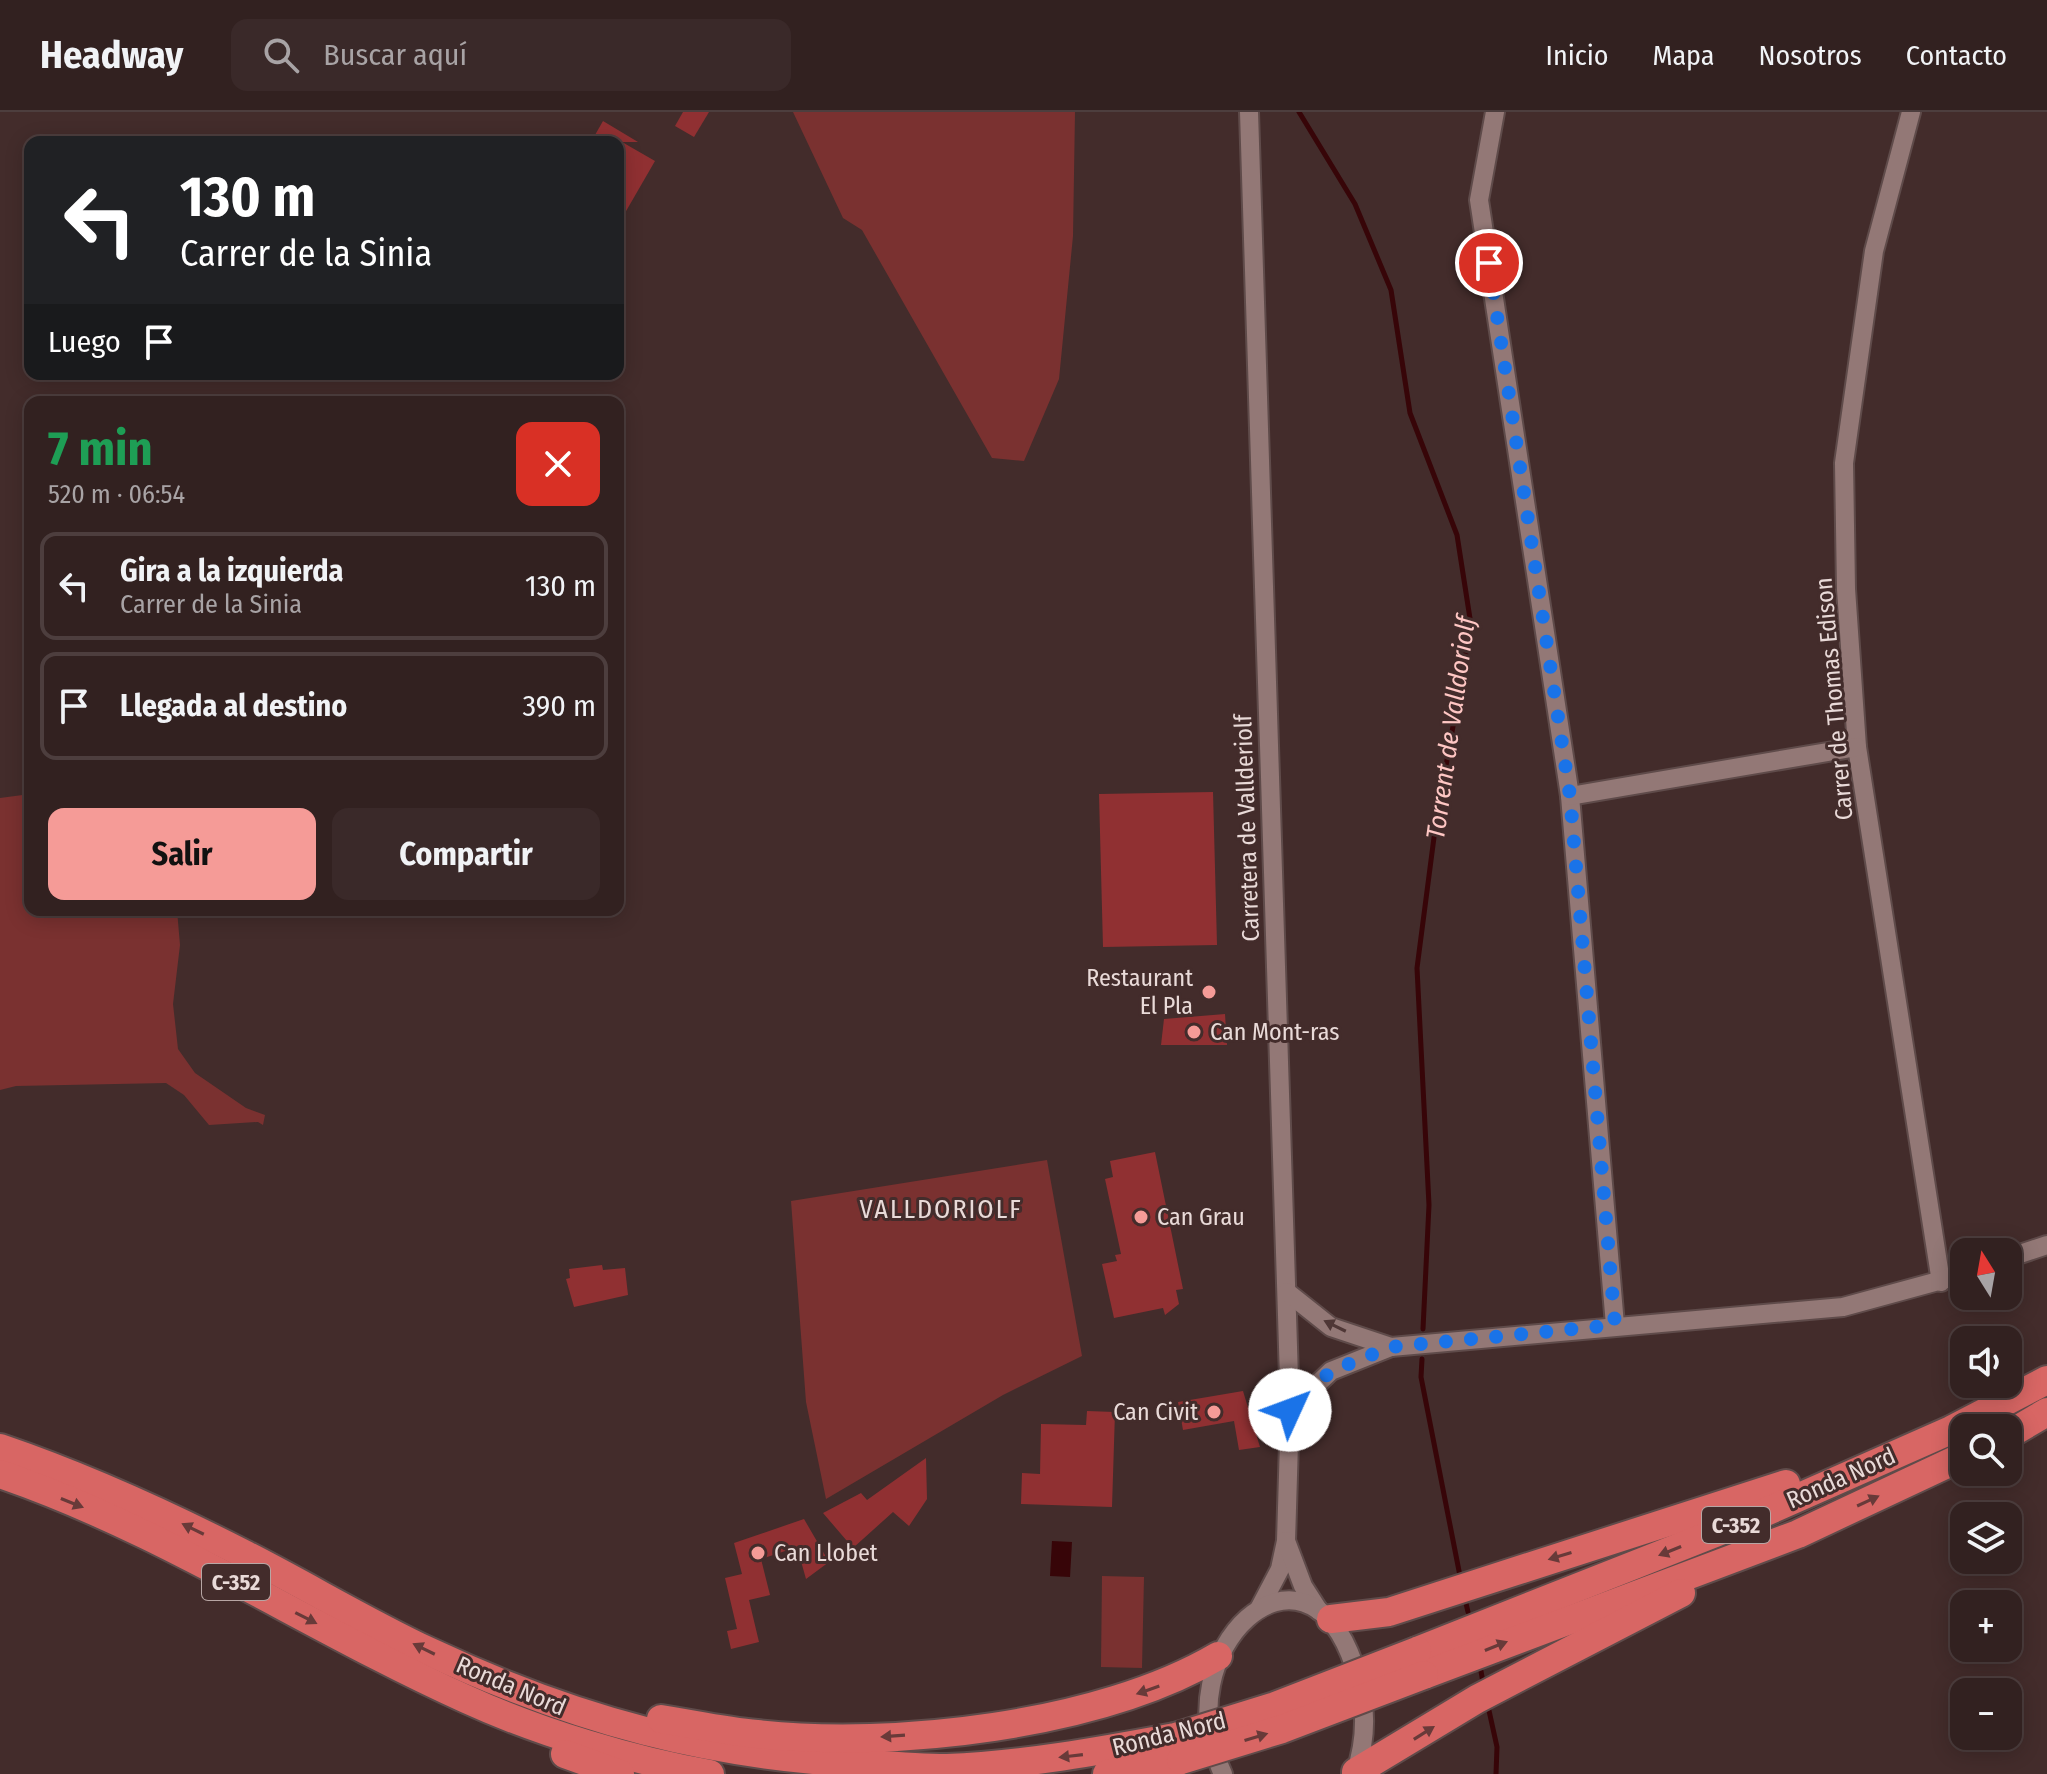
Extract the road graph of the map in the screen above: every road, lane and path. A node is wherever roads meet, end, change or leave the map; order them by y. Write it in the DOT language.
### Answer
graph roads {
  1 [pos="1249,112"];
  2 [pos="1495,112"];
  3 [pos="1911,112"];
  4 [pos="1857,747"];
  5 [pos="1570,796"];
  6 [pos="2047,1245"];
  7 [pos="2022,1253"];
  8 [pos="1950,1279"];
  9 [pos="1941,1282"];
  10 [pos="1287,1292"];
  11 [pos="1615,1325"];
  12 [pos="1391,1347"];
  13 [pos="2047,1380"];
  14 [pos="1290,1410"];
  15 [pos="2047,1412"];
  16 [pos="0,1427"];
  17 [pos="2022,1427"];
  18 [pos="0,1448"];
  19 [pos="1902,1450"];
  20 [pos="1950,1463"];
  21 [pos="0,1474"];
  22 [pos="107,1488"];
  23 [pos="1798,1534"];
  24 [pos="1286,1541"];
  25 [pos="1259,1609"];
  26 [pos="1325,1615"];
  27 [pos="1218,1656"];
  28 [pos="1420,1663"];
  29 [pos="520,1692"];
  30 [pos="468,1700"];
  31 [pos="1178,1748"];
  32 [pos="1356,1773"];
  33 [pos="620,1774"];
  34 [pos="710,1774"];
  35 [pos="1107,1774"];
  36 [pos="1223,1774"];
  1 -- 10 [label="street, Carretera de Vallderiolf"];
  2 -- 5 [label="street"];
  3 -- 4 [label="street, Carrer de Thomas Edison"];
  4 -- 5 [label="street"];
  4 -- 9 [label="street, Carrer de Thomas Edison"];
  5 -- 11 [label="street"];
  6 -- 7 [label="street"];
  8 -- 9 [label="street"];
  9 -- 11 [label="street"];
  12 -- 10 [label="street, one-way"];
  10 -- 14 [label="street, Carretera de Vallderiolf"];
  11 -- 12 [label="street"];
  12 -- 14 [label="street"];
  13 -- 19 [label="highway, Ronda Nord / C-352"];
  14 -- 24 [label="street, Carretera de Vallderiolf"];
  15 -- 17 [label="highway"];
  16 -- 22 [label="highway"];
  18 -- 22 [label="highway, Ronda Nord / C-352"];
  19 -- 26 [label="highway, one-way"];
  19 -- 28 [label="highway, Ronda Nord / C-352, one-way"];
  23 -- 20 [label="highway, Ronda Nord / C-352, one-way"];
  21 -- 30 [label="highway, Ronda Nord / C-352, one-way"];
  29 -- 22 [label="highway, Ronda Nord / C-352, one-way"];
  28 -- 23 [label="highway, Ronda Nord / C-352, one-way"];
  32 -- 23 [label="highway, one-way"];
  24 -- 25 [label="street, Carretera de Vallderiolf"];
  24 -- 26 [label="street, Carretera de Vallderiolf"];
  25 -- 26 [label="street"];
  25 -- 27 [label="street"];
  26 -- 32 [label="street, Carretera de Vallderiolf"];
  27 -- 29 [label="highway, one-way"];
  27 -- 36 [label="street"];
  28 -- 31 [label="highway, Ronda Nord / C-352, bridge"];
  31 -- 29 [label="highway, Ronda Nord / C-352, one-way"];
  30 -- 33 [label="highway"];
  30 -- 34 [label="highway, Ronda Nord / C-352"];
  31 -- 35 [label="highway, Ronda Nord / C-352"];
}
